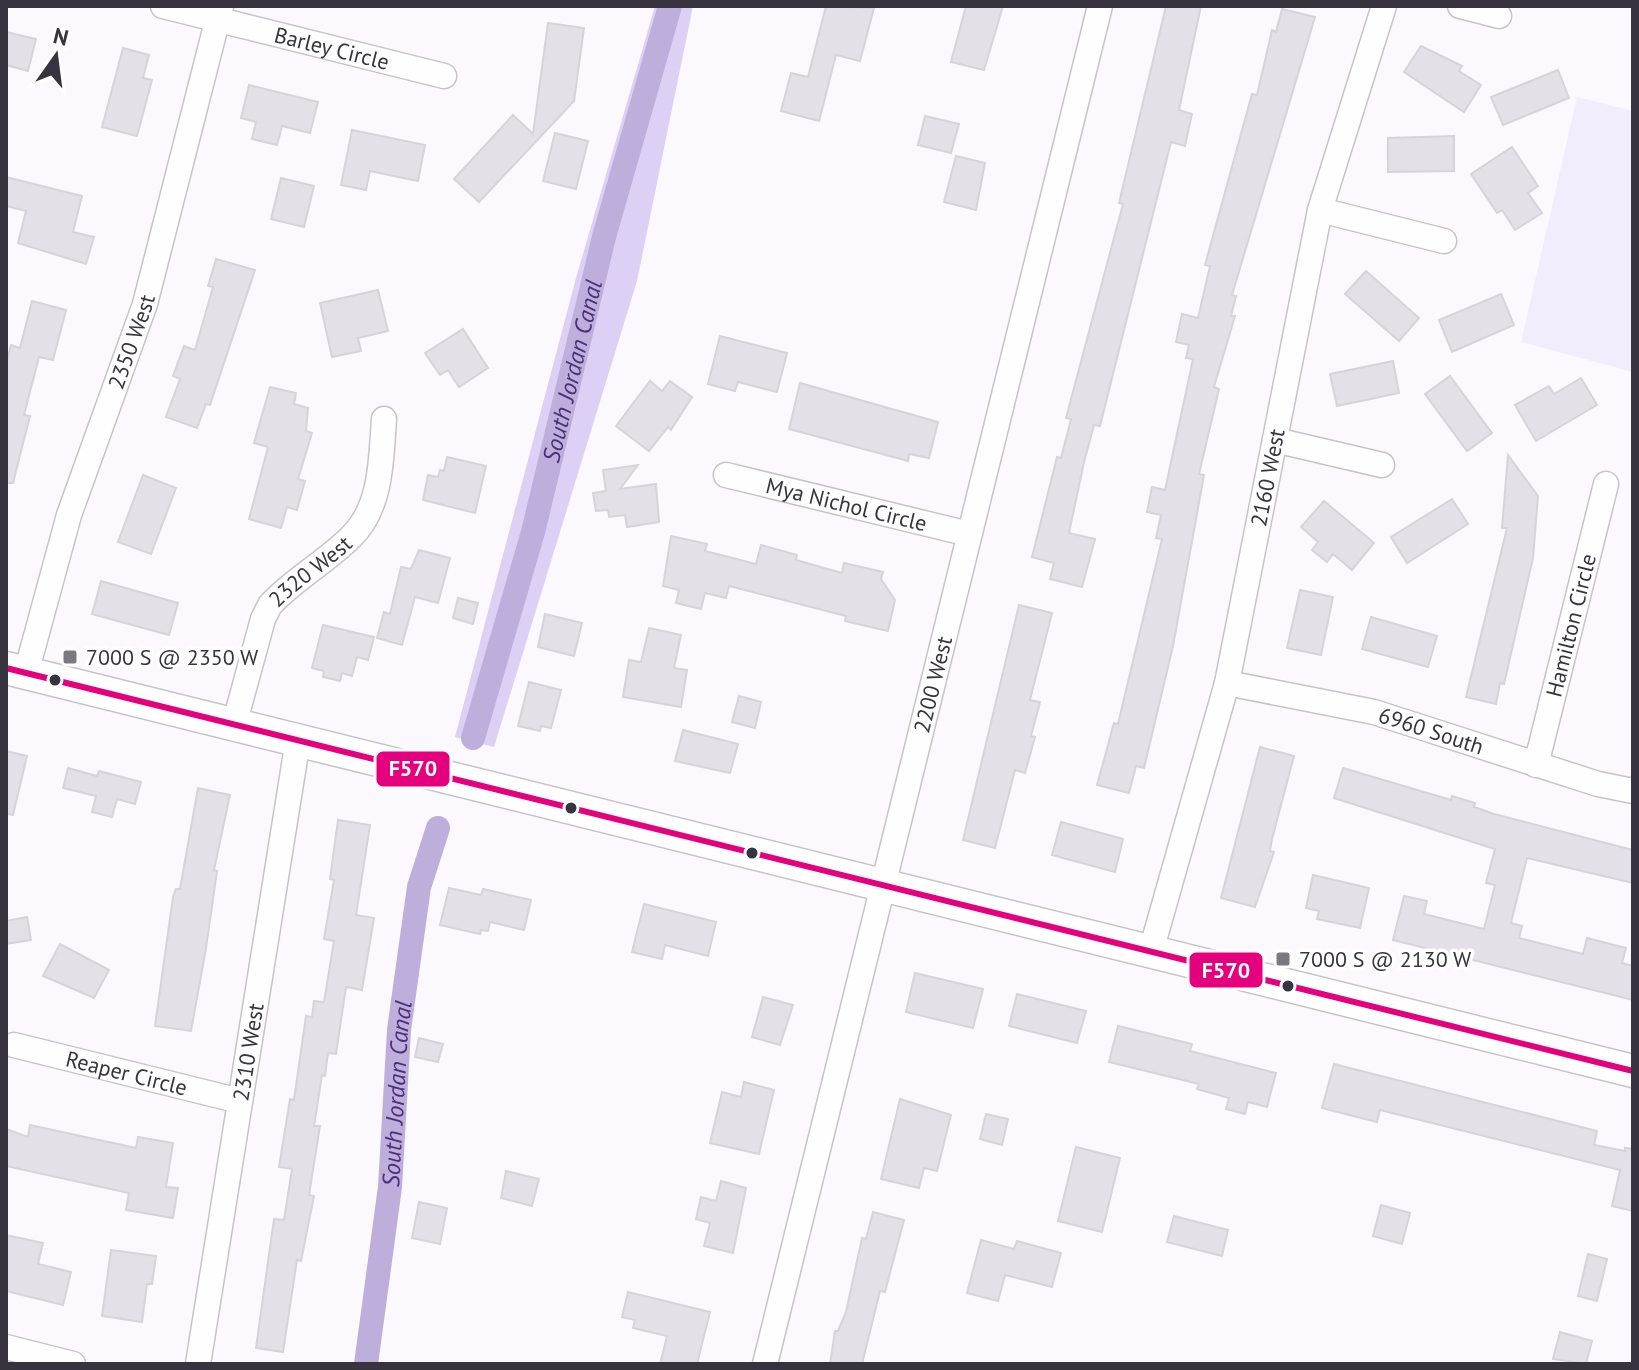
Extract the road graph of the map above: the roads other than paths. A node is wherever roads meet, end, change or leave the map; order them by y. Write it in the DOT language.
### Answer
graph roads {
  1 [pos="163,6"];
  2 [pos="1100,6"];
  3 [pos="1384,6"];
  4 [pos="1460,6"];
  5 [pos="219,13"];
  6 [pos="1499,16"];
  7 [pos="444,76"];
  8 [pos="1320,210"];
  9 [pos="1444,241"];
  10 [pos="384,419"];
  11 [pos="1275,440"];
  12 [pos="1382,465"];
  13 [pos="726,475"];
  14 [pos="1606,484"];
  15 [pos="969,534"];
  16 [pos="16,671"];
  17 [pos="1227,683"];
  18 [pos="234,725"];
  19 [pos="298,740"];
  20 [pos="1536,765"];
  21 [pos="1633,791"];
  22 [pos="884,884"];
  23 [pos="1151,951"];
  24 [pos="14,1045"];
  25 [pos="1633,1071"];
  26 [pos="240,1101"];
  27 [pos="6,1347"];
  28 [pos="73,1364"];
  29 [pos="198,1364"];
  30 [pos="765,1364"];
  1 -- 5 [label="street, Barley Circle"];
  2 -- 15 [label="street, 2200 West"];
  3 -- 8 [label="street, 2160 West"];
  4 -- 6 [label="street"];
  5 -- 7 [label="street, Barley Circle"];
  5 -- 16 [label="street, 2350 West"];
  8 -- 9 [label="street"];
  8 -- 11 [label="street, 2160 West"];
  10 -- 18 [label="street, 2320 West"];
  11 -- 12 [label="street"];
  11 -- 17 [label="street, 2160 West"];
  13 -- 15 [label="street, Mya Nichol Circle"];
  14 -- 20 [label="street, Hamilton Circle"];
  15 -- 22 [label="street, 2200 West"];
  16 -- 18 [label="main road"];
  17 -- 20 [label="street, 6960 South"];
  17 -- 23 [label="street, 2160 West"];
  18 -- 19 [label="main road"];
  19 -- 22 [label="main road"];
  19 -- 26 [label="street, 2310 West"];
  20 -- 21 [label="street, 6960 South"];
  22 -- 23 [label="main road"];
  22 -- 30 [label="street, 2200 West"];
  23 -- 25 [label="main road"];
  24 -- 26 [label="street, Reaper Circle"];
  26 -- 29 [label="street, 2310 West"];
  27 -- 28 [label="street"];
}
